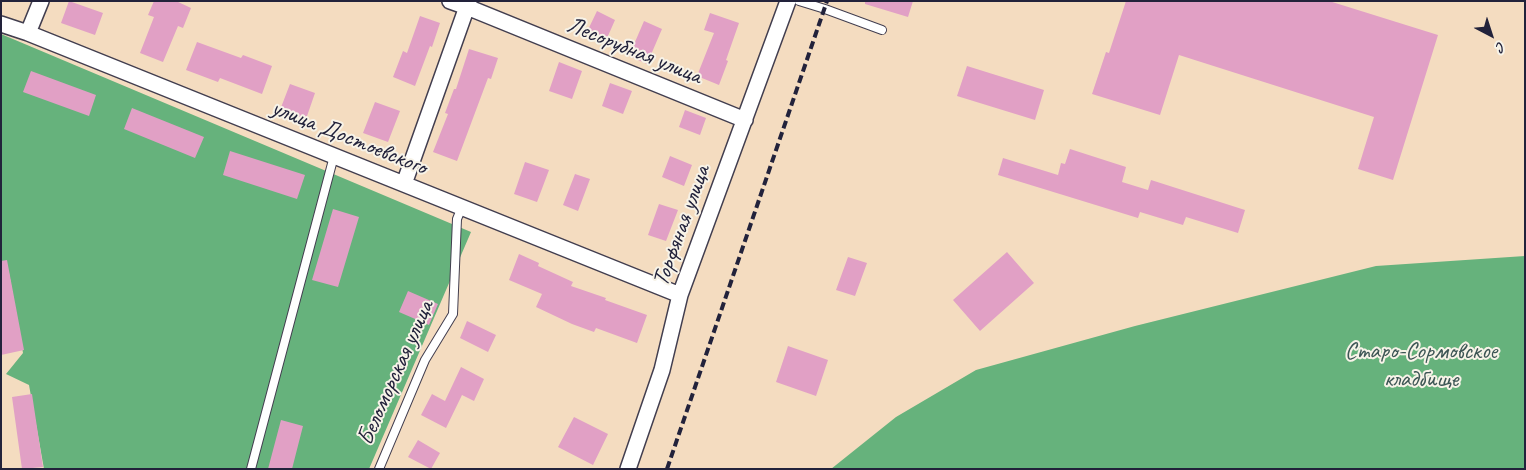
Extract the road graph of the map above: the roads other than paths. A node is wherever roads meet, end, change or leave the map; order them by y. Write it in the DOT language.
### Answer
graph roads {
  1 [pos="41,1"];
  2 [pos="450,1"];
  3 [pos="788,1"];
  4 [pos="799,1"];
  5 [pos="468,4"];
  6 [pos="1,24"];
  7 [pos="882,30"];
  8 [pos="28,33"];
  9 [pos="745,120"];
  10 [pos="334,156"];
  11 [pos="404,184"];
  12 [pos="462,207"];
  13 [pos="680,294"];
  14 [pos="251,469"];
  15 [pos="379,469"];
  16 [pos="628,469"];
  1 -- 8 [label="street"];
  2 -- 5 [label="street, Лесорубная улица"];
  3 -- 9 [label="street, Торфяная улица"];
  4 -- 7 [label="lane"];
  5 -- 9 [label="street, Лесорубная улица"];
  5 -- 11 [label="street"];
  6 -- 8 [label="street, улица Достоевского"];
  8 -- 10 [label="street, улица Достоевского"];
  9 -- 13 [label="street, Торфяная улица"];
  10 -- 11 [label="street, улица Достоевского"];
  10 -- 14 [label="lane"];
  11 -- 12 [label="street, улица Достоевского"];
  12 -- 13 [label="street, улица Достоевского"];
  12 -- 15 [label="lane, Беломорская улица"];
  13 -- 16 [label="street, Торфяная улица"];
}
